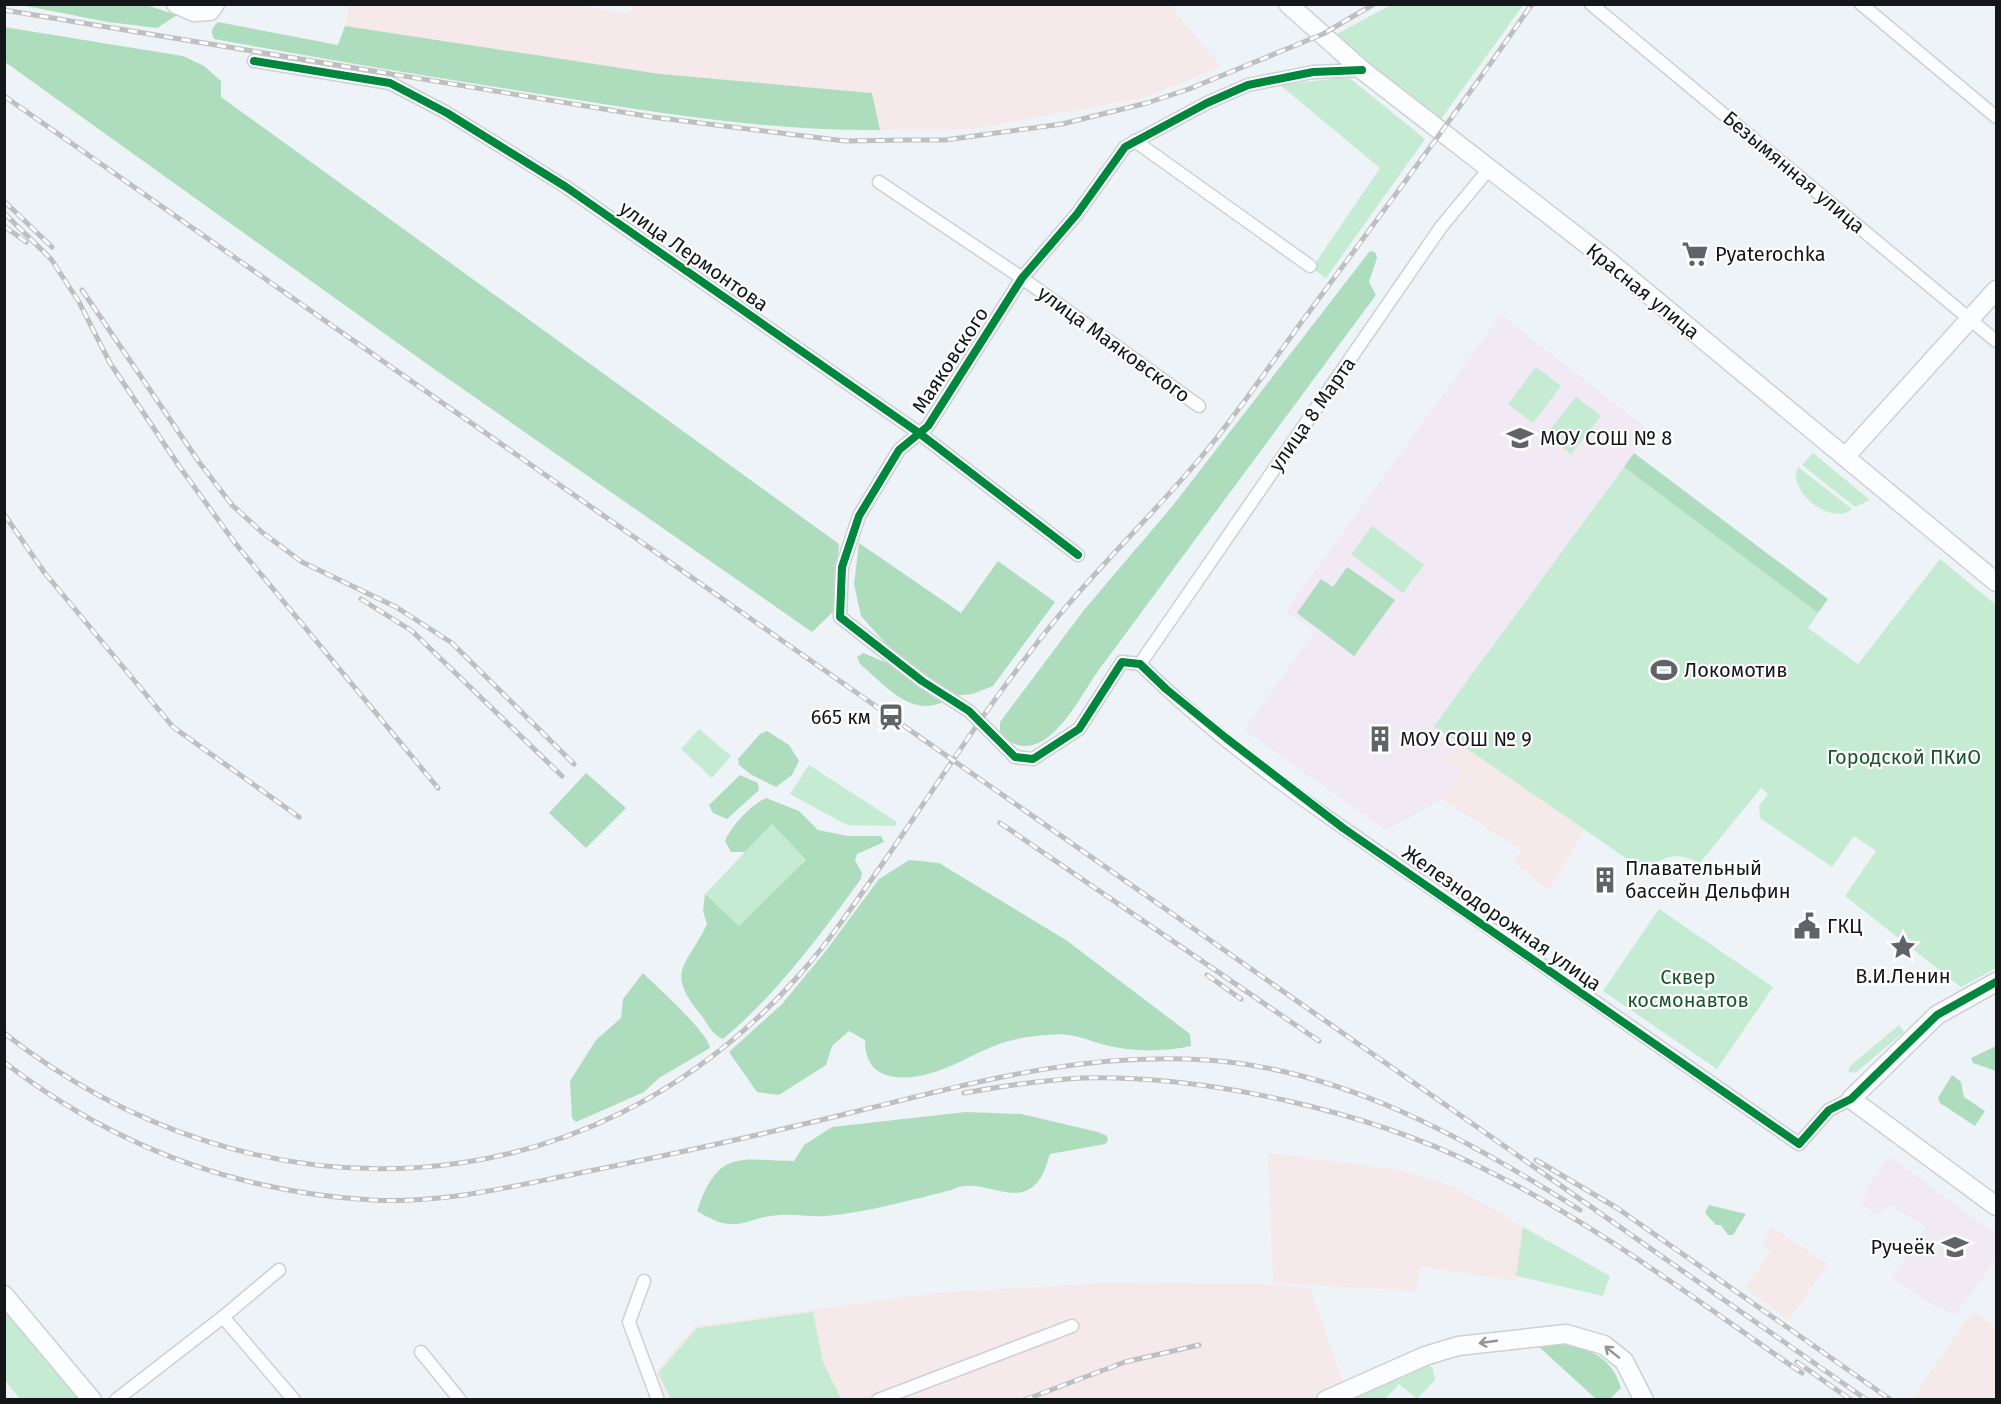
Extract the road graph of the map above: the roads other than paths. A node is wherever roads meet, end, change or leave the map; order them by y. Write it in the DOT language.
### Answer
graph roads {
  1 [pos="176,4"];
  2 [pos="215,4"];
  3 [pos="1288,4"];
  4 [pos="1591,4"];
  5 [pos="1861,4"];
  6 [pos="254,61"];
  7 [pos="1362,70"];
  8 [pos="1996,117"];
  9 [pos="1135,141"];
  10 [pos="1489,169"];
  11 [pos="879,182"];
  12 [pos="1310,266"];
  13 [pos="1022,278"];
  14 [pos="1996,290"];
  15 [pos="1970,319"];
  16 [pos="1996,341"];
  17 [pos="1199,406"];
  18 [pos="919,433"];
  19 [pos="1845,457"];
  20 [pos="1078,555"];
  21 [pos="1996,582"];
  22 [pos="1140,664"];
  23 [pos="1996,982"];
  24 [pos="1851,1099"];
  25 [pos="1996,1206"];
  26 [pos="279,1270"];
  27 [pos="644,1281"];
  28 [pos="4,1295"];
  29 [pos="223,1317"];
  30 [pos="1072,1326"];
  31 [pos="421,1352"];
  32 [pos="1636,1382"];
  33 [pos="92,1400"];
  34 [pos="116,1400"];
  35 [pos="294,1400"];
  36 [pos="460,1400"];
  37 [pos="658,1400"];
  38 [pos="878,1400"];
  39 [pos="1326,1400"];
  40 [pos="1629,1400"];
  41 [pos="1644,1400"];
  1 -- 2 [label="street"];
  3 -- 7 [label="street, Красная улица"];
  4 -- 15 [label="street, Безымянная улица"];
  5 -- 8 [label="street"];
  6 -- 18 [label="street, улица Лермонтова"];
  7 -- 9 [label="street, Маяковского"];
  7 -- 10 [label="street, Красная улица"];
  9 -- 12 [label="street"];
  9 -- 13 [label="street, Маяковского"];
  10 -- 19 [label="street, Красная улица"];
  10 -- 22 [label="street, улица 8 Марта"];
  11 -- 13 [label="street, улица Маяковского"];
  13 -- 17 [label="street, улица Маяковского"];
  13 -- 18 [label="street, Маяковского"];
  14 -- 15 [label="street"];
  15 -- 16 [label="street, Безымянная улица"];
  15 -- 19 [label="street"];
  18 -- 20 [label="street, улица Лермонтова"];
  18 -- 22 [label="street, Маяковского"];
  19 -- 21 [label="street, Красная улица"];
  22 -- 24 [label="street, Железнодорожная улица"];
  23 -- 24 [label="street"];
  24 -- 25 [label="street"];
  26 -- 29 [label="street"];
  27 -- 37 [label="street"];
  28 -- 33 [label="street"];
  29 -- 34 [label="street"];
  29 -- 35 [label="street"];
  30 -- 38 [label="street"];
  31 -- 36 [label="street"];
  32 -- 39 [label="street, one-way"];
  32 -- 40 [label="street"];
  32 -- 41 [label="street"];
}
